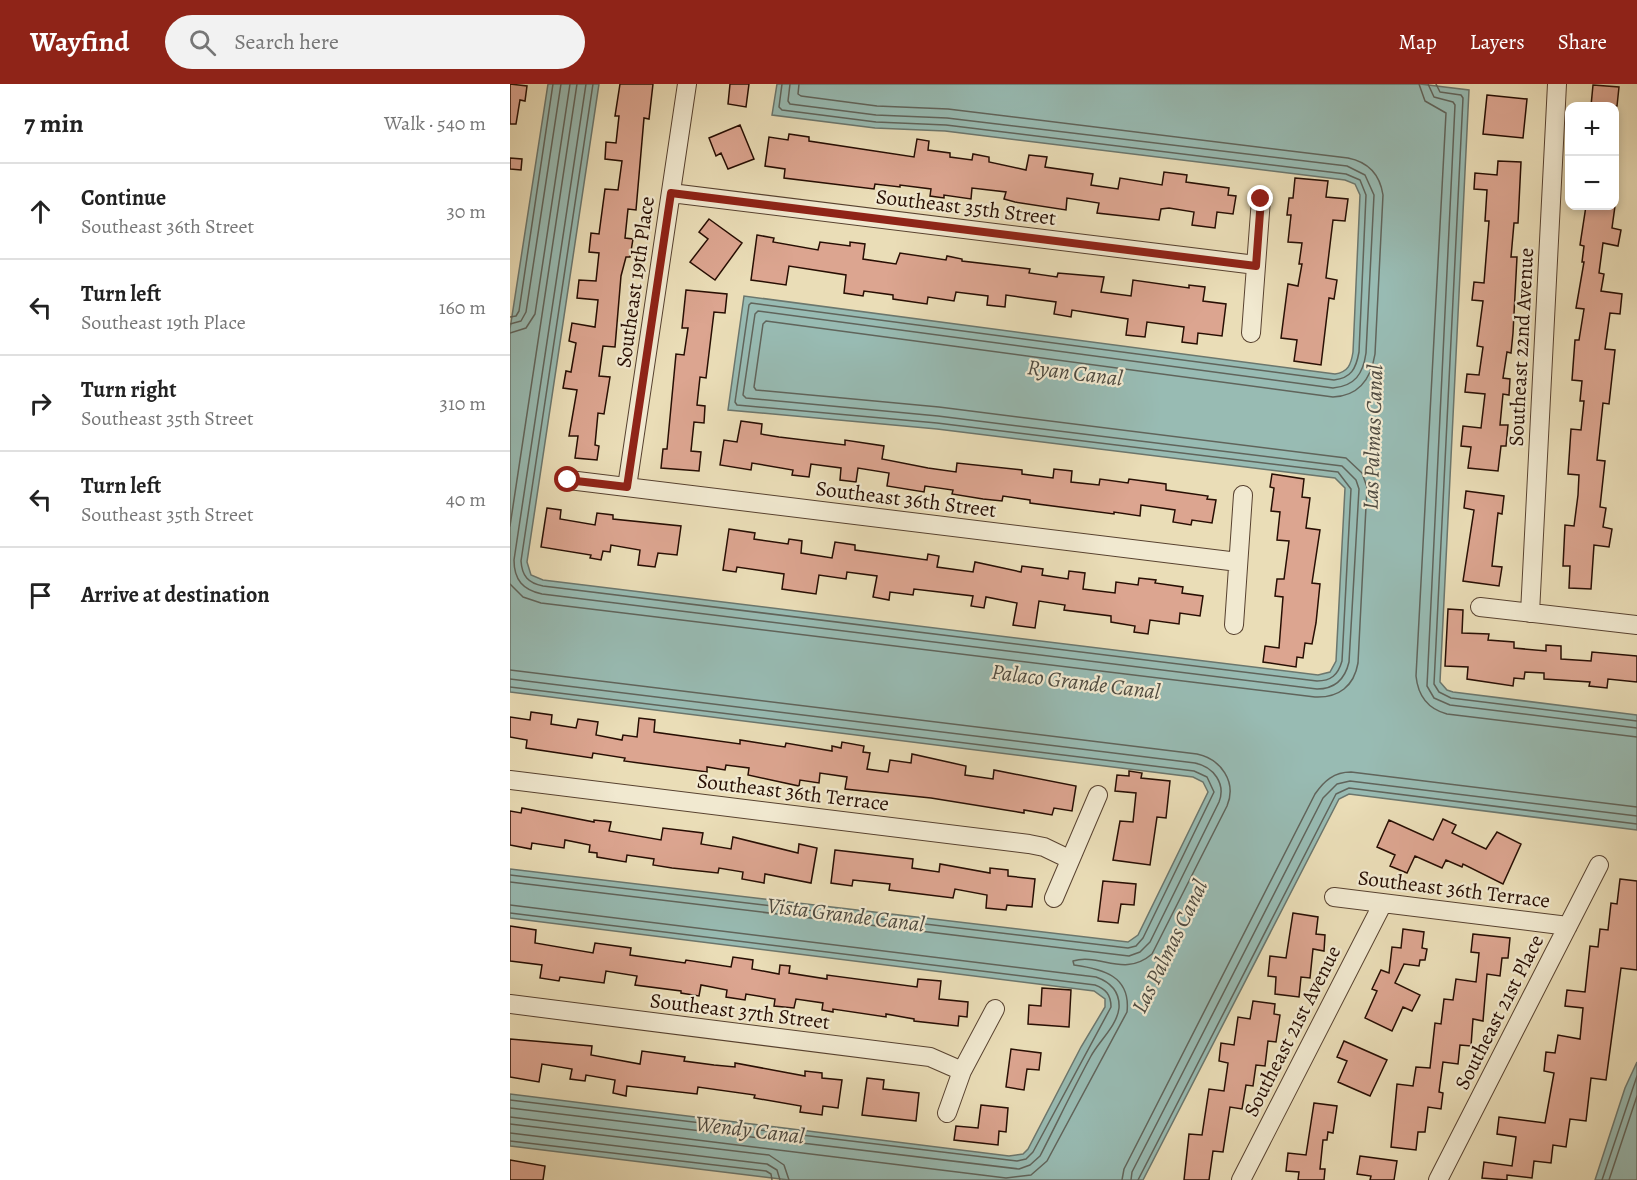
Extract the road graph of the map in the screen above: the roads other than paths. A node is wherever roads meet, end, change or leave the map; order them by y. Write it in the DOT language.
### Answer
graph roads {
  1 [pos="687,84"];
  2 [pos="1557,84"];
  3 [pos="671,193"];
  4 [pos="1261,199"];
  5 [pos="1256,266"];
  6 [pos="1251,333"];
  7 [pos="568,480"];
  8 [pos="627,487"];
  9 [pos="1243,495"];
  10 [pos="1238,562"];
  11 [pos="1480,607"];
  12 [pos="1530,613"];
  13 [pos="1637,625"];
  14 [pos="1234,626"];
  15 [pos="510,780"];
  16 [pos="1098,795"];
  17 [pos="1069,859"];
  18 [pos="1599,865"];
  19 [pos="1334,897"];
  20 [pos="1054,898"];
  21 [pos="1383,903"];
  22 [pos="1568,926"];
  23 [pos="510,1004"];
  24 [pos="994,1009"];
  25 [pos="962,1071"];
  26 [pos="947,1113"];
  27 [pos="1241,1180"];
  28 [pos="1438,1180"];
  1 -- 3 [label="street, Southeast 19th Place"];
  2 -- 12 [label="street, Southeast 22nd Avenue"];
  3 -- 5 [label="street, Southeast 35th Street"];
  3 -- 8 [label="street, Southeast 19th Place"];
  4 -- 5 [label="street"];
  5 -- 6 [label="street"];
  7 -- 8 [label="street, Southeast 36th Street"];
  8 -- 10 [label="street, Southeast 36th Street"];
  9 -- 10 [label="street"];
  10 -- 14 [label="street"];
  11 -- 12 [label="street"];
  12 -- 13 [label="street"];
  15 -- 17 [label="street, Southeast 36th Terrace"];
  16 -- 17 [label="street"];
  17 -- 20 [label="street"];
  18 -- 22 [label="street, Southeast 21st Place"];
  19 -- 21 [label="street, Southeast 36th Terrace"];
  21 -- 22 [label="street, Southeast 36th Terrace"];
  21 -- 27 [label="street, Southeast 21st Avenue"];
  22 -- 28 [label="street, Southeast 21st Place"];
  23 -- 25 [label="street, Southeast 37th Street"];
  24 -- 25 [label="street"];
  25 -- 26 [label="street"];
}
